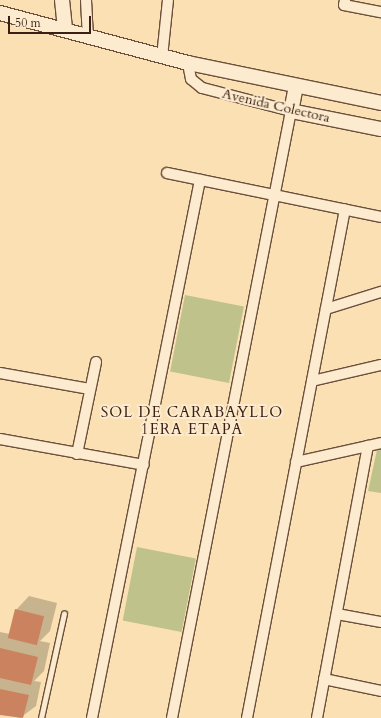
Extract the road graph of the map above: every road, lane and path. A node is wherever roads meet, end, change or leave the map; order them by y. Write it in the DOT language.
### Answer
graph roads {
  1 [pos="62,0"];
  2 [pos="86,0"];
  3 [pos="168,0"];
  4 [pos="344,2"];
  5 [pos="381,12"];
  6 [pos="0,13"];
  7 [pos="65,29"];
  8 [pos="88,36"];
  9 [pos="162,57"];
  10 [pos="188,63"];
  11 [pos="296,86"];
  12 [pos="381,103"];
  13 [pos="291,111"];
  14 [pos="381,129"];
  15 [pos="167,173"];
  16 [pos="200,180"];
  17 [pos="275,195"];
  18 [pos="345,209"];
  19 [pos="381,216"];
  20 [pos="381,292"];
  21 [pos="326,309"];
  22 [pos="96,362"];
  23 [pos="381,365"];
  24 [pos="0,373"];
  25 [pos="312,381"];
  26 [pos="90,389"];
  27 [pos="0,439"];
  28 [pos="381,443"];
  29 [pos="368,446"];
  30 [pos="77,454"];
  31 [pos="296,462"];
  32 [pos="144,465"];
  33 [pos="64,613"];
  34 [pos="337,614"];
  35 [pos="381,622"];
  36 [pos="324,679"];
  37 [pos="381,691"];
  38 [pos="41,718"];
  39 [pos="92,718"];
  40 [pos="172,718"];
  41 [pos="247,718"];
  42 [pos="317,718"];
  1 -- 7 [label="street"];
  2 -- 8 [label="street"];
  3 -- 9 [label="street"];
  4 -- 5 [label="street"];
  6 -- 7 [label="street, Avenida Colectora"];
  7 -- 8 [label="street, Avenida Colectora"];
  8 -- 9 [label="street, Avenida Colectora"];
  9 -- 10 [label="street, Avenida Colectora"];
  10 -- 11 [label="street, Avenida Colectora"];
  10 -- 13 [label="street, Avenida Colectora"];
  11 -- 12 [label="street, Avenida Colectora"];
  11 -- 13 [label="street"];
  13 -- 14 [label="street, Avenida Colectora"];
  13 -- 17 [label="street"];
  15 -- 16 [label="street"];
  16 -- 17 [label="street"];
  16 -- 32 [label="street"];
  17 -- 18 [label="street"];
  17 -- 40 [label="street"];
  18 -- 19 [label="street"];
  18 -- 21 [label="street"];
  20 -- 21 [label="street"];
  21 -- 25 [label="street"];
  22 -- 26 [label="street"];
  23 -- 25 [label="street"];
  24 -- 26 [label="street"];
  25 -- 31 [label="street"];
  26 -- 30 [label="street"];
  27 -- 30 [label="street"];
  28 -- 29 [label="street"];
  29 -- 31 [label="street"];
  29 -- 34 [label="street"];
  30 -- 32 [label="street"];
  31 -- 41 [label="street"];
  32 -- 39 [label="street"];
  33 -- 38 [label="lane"];
  34 -- 35 [label="street"];
  34 -- 36 [label="street"];
  36 -- 37 [label="street"];
  36 -- 42 [label="street"];
}
